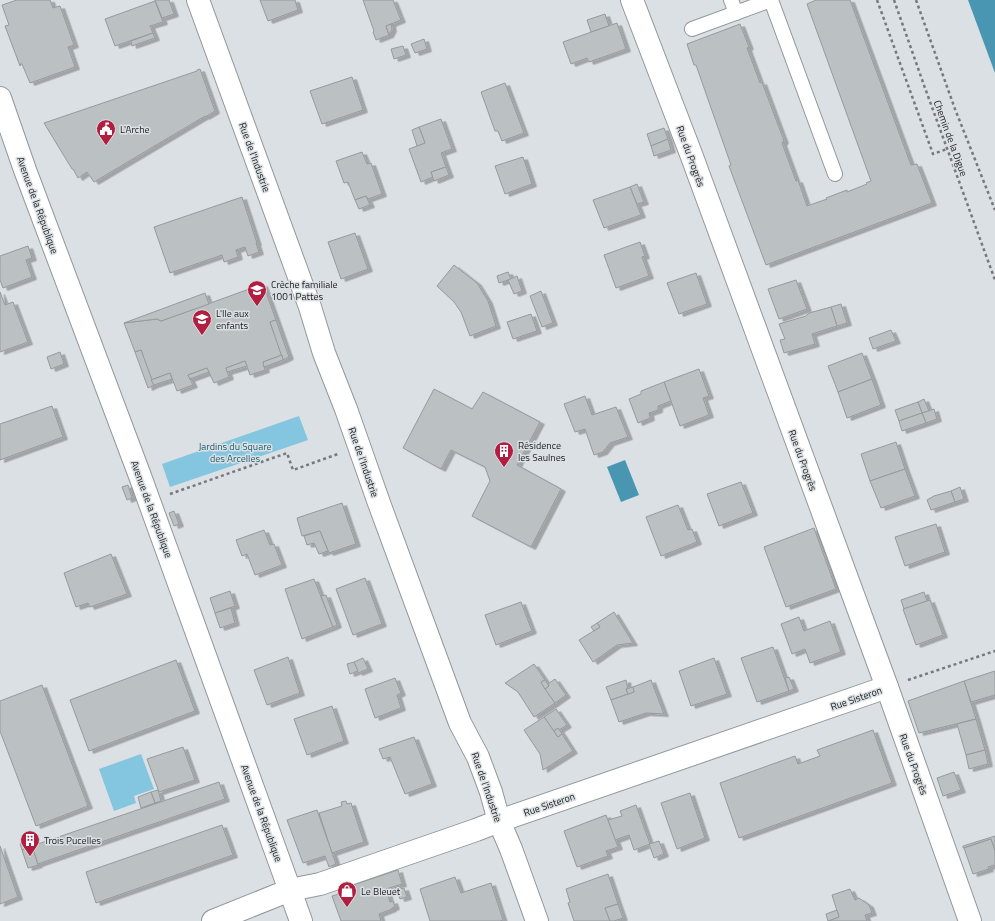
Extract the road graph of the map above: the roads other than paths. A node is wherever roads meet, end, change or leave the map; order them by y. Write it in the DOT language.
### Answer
graph roads {
  1 [pos="198,0"];
  2 [pos="632,0"];
  3 [pos="771,0"];
  4 [pos="734,6"];
  5 [pos="692,29"];
  6 [pos="0,98"];
  7 [pos="835,174"];
  8 [pos="887,687"];
  9 [pos="499,821"];
  10 [pos="290,890"];
  11 [pos="212,921"];
  12 [pos="301,921"];
  13 [pos="537,921"];
  14 [pos="970,921"];
  1 -- 9 [label="street, Rue de l'Industrie"];
  2 -- 8 [label="street, Rue du Progrès"];
  3 -- 4 [label="lane"];
  3 -- 7 [label="lane"];
  4 -- 5 [label="lane"];
  6 -- 10 [label="street, Avenue de la République"];
  8 -- 9 [label="street, Rue Sisteron"];
  8 -- 14 [label="street, Rue du Progrès"];
  9 -- 10 [label="street, Rue Sisteron"];
  9 -- 13 [label="street, Rue de l'Industrie"];
  10 -- 11 [label="street, Rue Sisteron"];
  10 -- 12 [label="street, Avenue de la République"];
}
